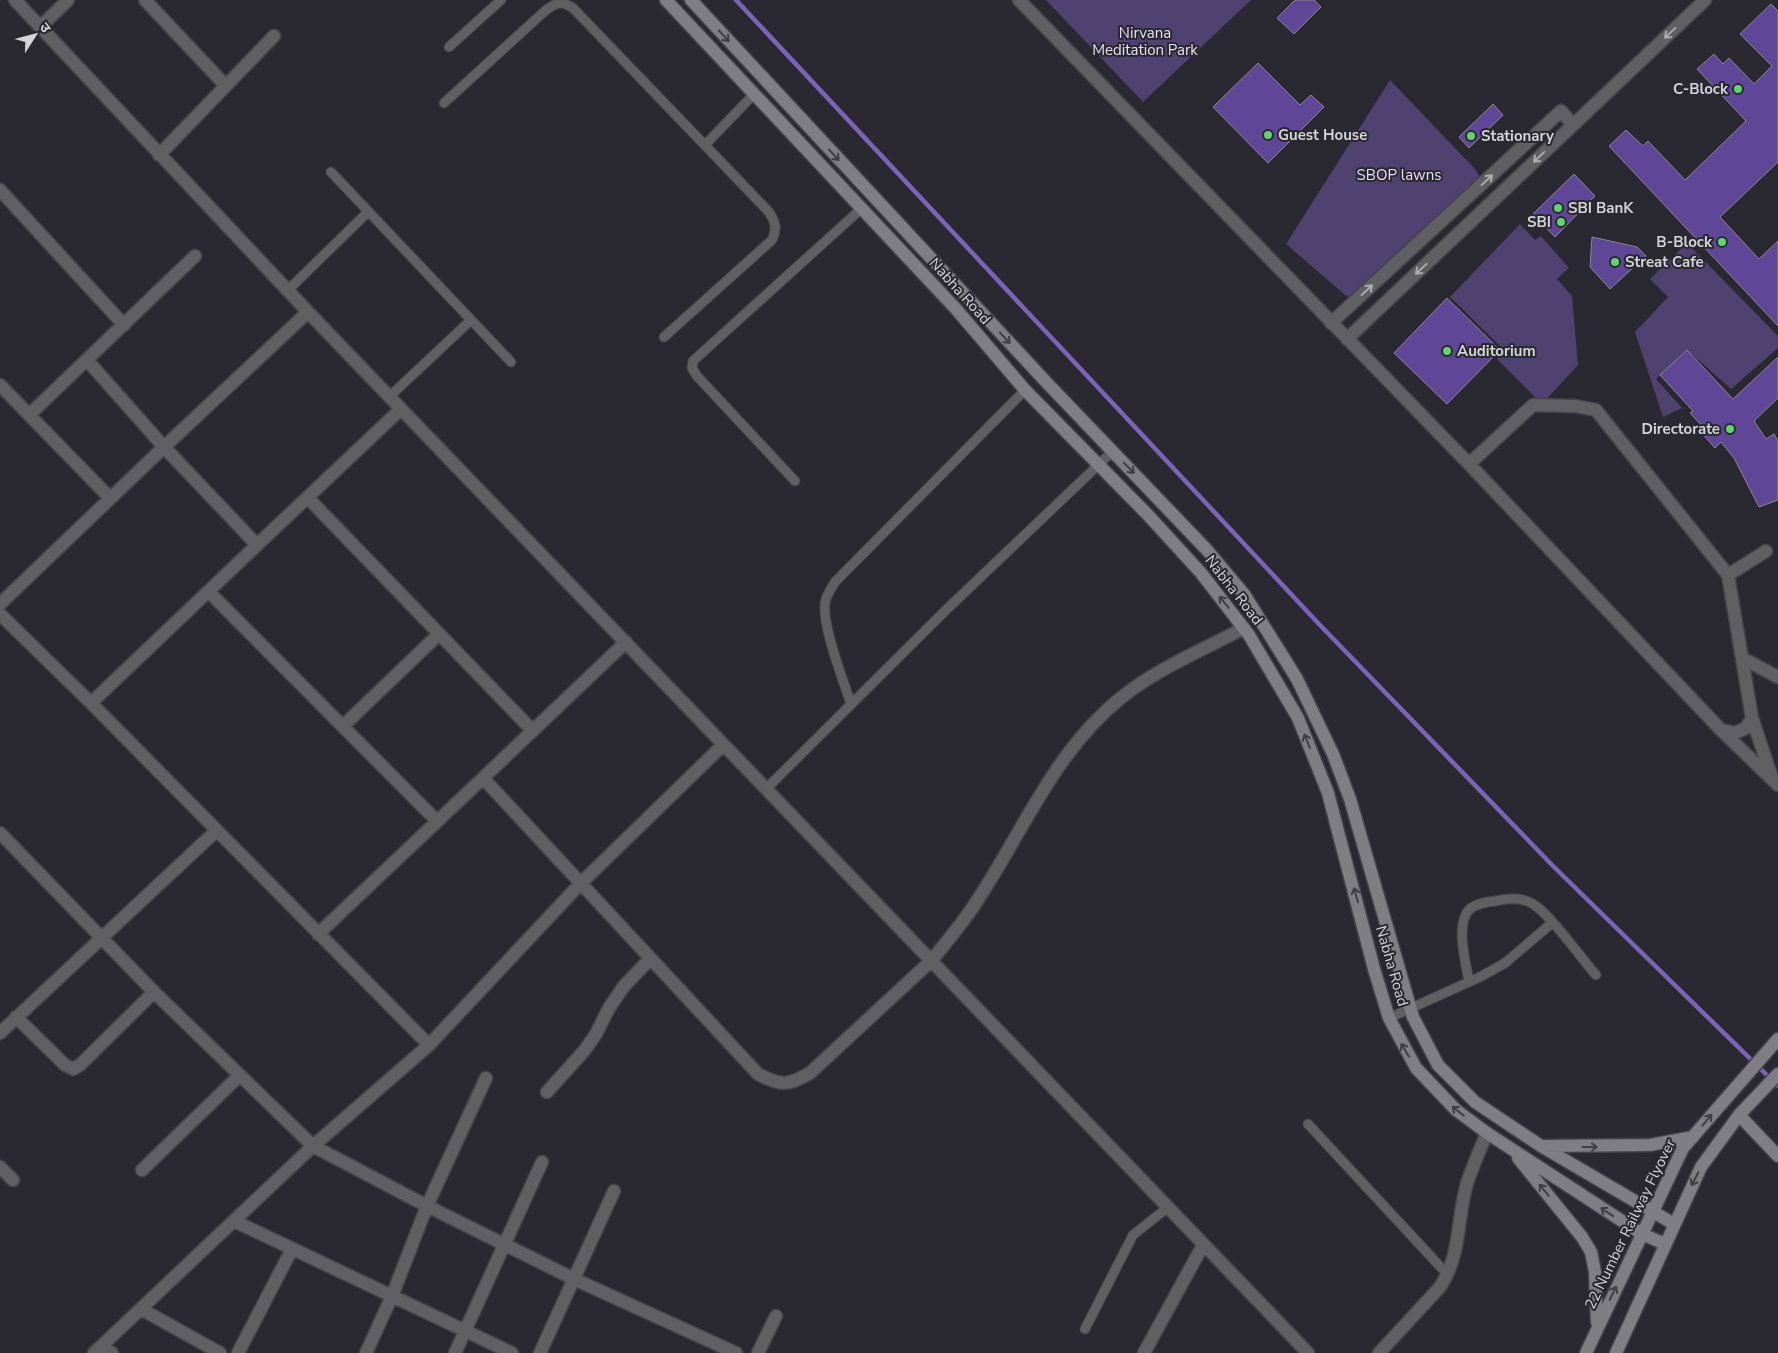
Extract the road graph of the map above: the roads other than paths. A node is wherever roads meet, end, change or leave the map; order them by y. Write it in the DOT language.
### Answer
graph roads {
  1 [pos="15,0"];
  2 [pos="68,0"];
  3 [pos="145,0"];
  4 [pos="501,0"];
  5 [pos="666,0"];
  6 [pos="691,0"];
  7 [pos="1019,0"];
  8 [pos="1706,0"];
  9 [pos="40,27"];
  10 [pos="274,36"];
  11 [pos="449,47"];
  12 [pos="226,86"];
  13 [pos="755,93"];
  14 [pos="444,103"];
  15 [pos="1573,125"];
  16 [pos="706,145"];
  17 [pos="159,155"];
  18 [pos="331,172"];
  19 [pos="2,195"];
  20 [pos="861,209"];
  21 [pos="368,212"];
  22 [pos="195,256"];
  23 [pos="288,290"];
  24 [pos="308,312"];
  25 [pos="471,320"];
  26 [pos="1332,323"];
  27 [pos="124,325"];
  28 [pos="664,337"];
  29 [pos="1347,339"];
  30 [pos="87,360"];
  31 [pos="511,362"];
  32 [pos="0,385"];
  33 [pos="1025,390"];
  34 [pos="389,397"];
  35 [pos="401,409"];
  36 [pos="29,415"];
  37 [pos="164,447"];
  38 [pos="1113,451"];
  39 [pos="1100,464"];
  40 [pos="1469,464"];
  41 [pos="795,481"];
  42 [pos="110,498"];
  43 [pos="308,498"];
  44 [pos="257,546"];
  45 [pos="1766,551"];
  46 [pos="1728,575"];
  47 [pos="209,592"];
  48 [pos="0,604"];
  49 [pos="0,614"];
  50 [pos="1244,628"];
  51 [pos="439,634"];
  52 [pos="626,642"];
  53 [pos="1742,658"];
  54 [pos="1778,677"];
  55 [pos="91,703"];
  56 [pos="851,704"];
  57 [pos="1752,718"];
  58 [pos="343,726"];
  59 [pos="1720,730"];
  60 [pos="533,731"];
  61 [pos="723,745"];
  62 [pos="483,778"];
  63 [pos="1775,783"];
  64 [pos="767,788"];
  65 [pos="437,821"];
  66 [pos="216,831"];
  67 [pos="0,833"];
  68 [pos="580,884"];
  69 [pos="1552,923"];
  70 [pos="318,934"];
  71 [pos="101,937"];
  72 [pos="650,959"];
  73 [pos="931,961"];
  74 [pos="1596,975"];
  75 [pos="1469,982"];
  76 [pos="154,992"];
  77 [pos="1410,1008"];
  78 [pos="16,1017"];
  79 [pos="1389,1018"];
  80 [pos="0,1033"];
  81 [pos="1778,1039"];
  82 [pos="429,1044"];
  83 [pos="240,1076"];
  84 [pos="486,1078"];
  85 [pos="1774,1078"];
  86 [pos="547,1092"];
  87 [pos="1739,1115"];
  88 [pos="1308,1124"];
  89 [pos="1487,1133"];
  90 [pos="1693,1137"];
  91 [pos="314,1146"];
  92 [pos="1541,1146"];
  93 [pos="1511,1149"];
  94 [pos="1778,1156"];
  95 [pos="542,1162"];
  96 [pos="0,1167"];
  97 [pos="142,1170"];
  98 [pos="13,1180"];
  99 [pos="614,1191"];
  100 [pos="427,1206"];
  101 [pos="1167,1208"];
  102 [pos="1653,1211"];
  103 [pos="234,1221"];
  104 [pos="1674,1224"];
  105 [pos="1642,1234"];
  106 [pos="506,1244"];
  107 [pos="1665,1244"];
  108 [pos="1203,1246"];
  109 [pos="292,1250"];
  110 [pos="1448,1275"];
  111 [pos="574,1279"];
  112 [pos="392,1296"];
  113 [pos="140,1309"];
  114 [pos="776,1316"];
  115 [pos="1597,1328"];
  116 [pos="1085,1329"];
  117 [pos="466,1330"];
  118 [pos="97,1350"];
  119 [pos="112,1353"];
  120 [pos="220,1353"];
  121 [pos="238,1353"];
  122 [pos="366,1353"];
  123 [pos="455,1353"];
  124 [pos="512,1353"];
  125 [pos="540,1353"];
  126 [pos="736,1353"];
  127 [pos="758,1353"];
  128 [pos="1144,1353"];
  129 [pos="1308,1353"];
  130 [pos="1379,1353"];
  131 [pos="1586,1353"];
  132 [pos="1616,1353"];
  1 -- 9 [label="street"];
  2 -- 9 [label="street"];
  3 -- 12 [label="street"];
  4 -- 11 [label="lane"];
  5 -- 13 [label="main road, Nabha Road"];
  6 -- 38 [label="main road, Nabha Road, one-way"];
  7 -- 26 [label="street"];
  8 -- 15 [label="street, one-way"];
  9 -- 17 [label="street"];
  10 -- 12 [label="street"];
  12 -- 17 [label="street"];
  13 -- 16 [label="lane"];
  13 -- 20 [label="main road, Nabha Road"];
  14 -- 16 [label="lane"];
  26 -- 15 [label="street, one-way"];
  15 -- 29 [label="street, one-way"];
  16 -- 28 [label="lane"];
  17 -- 23 [label="street"];
  18 -- 21 [label="lane"];
  19 -- 27 [label="street"];
  20 -- 33 [label="main road, Nabha Road"];
  20 -- 41 [label="lane"];
  21 -- 23 [label="lane"];
  21 -- 25 [label="lane"];
  22 -- 27 [label="street"];
  23 -- 24 [label="street"];
  24 -- 34 [label="street"];
  24 -- 37 [label="street"];
  25 -- 31 [label="lane"];
  25 -- 34 [label="lane"];
  26 -- 29 [label="street"];
  27 -- 30 [label="street"];
  29 -- 40 [label="street"];
  30 -- 36 [label="street"];
  30 -- 37 [label="street"];
  32 -- 36 [label="street"];
  33 -- 39 [label="main road, Nabha Road"];
  33 -- 56 [label="lane"];
  34 -- 35 [label="street"];
  35 -- 43 [label="street"];
  35 -- 52 [label="street"];
  36 -- 42 [label="street"];
  37 -- 42 [label="street"];
  37 -- 44 [label="street"];
  38 -- 39 [label="lane"];
  38 -- 77 [label="main road, Nabha Road, one-way"];
  50 -- 39 [label="main road, Nabha Road, one-way"];
  39 -- 56 [label="lane"];
  40 -- 46 [label="street"];
  40 -- 59 [label="street"];
  42 -- 48 [label="street"];
  43 -- 44 [label="street"];
  43 -- 51 [label="street"];
  44 -- 47 [label="street"];
  45 -- 46 [label="street"];
  46 -- 53 [label="street"];
  47 -- 55 [label="street"];
  47 -- 58 [label="street"];
  49 -- 55 [label="street"];
  50 -- 73 [label="street"];
  79 -- 50 [label="main road, Nabha Road, one-way"];
  51 -- 58 [label="street"];
  51 -- 60 [label="street"];
  52 -- 60 [label="street"];
  52 -- 61 [label="street"];
  53 -- 54 [label="street"];
  53 -- 57 [label="street"];
  55 -- 66 [label="street"];
  56 -- 64 [label="lane"];
  57 -- 59 [label="street"];
  57 -- 63 [label="street"];
  58 -- 65 [label="street"];
  59 -- 63 [label="street"];
  60 -- 62 [label="street"];
  61 -- 64 [label="street"];
  61 -- 68 [label="street"];
  62 -- 65 [label="street"];
  62 -- 68 [label="street"];
  64 -- 73 [label="street"];
  65 -- 70 [label="street"];
  66 -- 70 [label="street"];
  66 -- 71 [label="street"];
  67 -- 71 [label="street"];
  68 -- 72 [label="street"];
  68 -- 82 [label="street"];
  69 -- 74 [label="lane"];
  69 -- 75 [label="lane"];
  69 -- 75 [label="lane"];
  70 -- 82 [label="street"];
  71 -- 76 [label="street"];
  71 -- 78 [label="street"];
  72 -- 73 [label="street"];
  72 -- 86 [label="street"];
  73 -- 101 [label="street"];
  75 -- 77 [label="lane"];
  76 -- 78 [label="street"];
  76 -- 83 [label="street"];
  77 -- 79 [label="lane"];
  77 -- 92 [label="main road, Nabha Road"];
  78 -- 80 [label="street"];
  89 -- 79 [label="main road, Nabha Road, one-way"];
  90 -- 81 [label="main road, 22 Number Railway Flyover, one-way"];
  82 -- 91 [label="street"];
  83 -- 91 [label="street"];
  83 -- 97 [label="street"];
  84 -- 100 [label="street"];
  85 -- 87 [label="main road"];
  87 -- 94 [label="main road"];
  87 -- 104 [label="main road, one-way"];
  88 -- 110 [label="lane"];
  89 -- 93 [label="main road, Nabha Road"];
  89 -- 110 [label="street"];
  92 -- 90 [label="main road, one-way"];
  90 -- 102 [label="main road, 22 Number Railway Flyover"];
  91 -- 100 [label="street"];
  91 -- 103 [label="street"];
  92 -- 102 [label="main road, Nabha Road"];
  105 -- 93 [label="main road, Nabha Road, one-way"];
  115 -- 93 [label="main road, one-way"];
  95 -- 106 [label="street"];
  96 -- 98 [label="street"];
  99 -- 111 [label="street"];
  100 -- 106 [label="street"];
  100 -- 112 [label="street"];
  101 -- 108 [label="street"];
  101 -- 116 [label="lane"];
  102 -- 104 [label="main road, Nabha Road"];
  102 -- 105 [label="main road, 22 Number Railway Flyover"];
  103 -- 109 [label="street"];
  103 -- 113 [label="street"];
  104 -- 107 [label="main road"];
  105 -- 107 [label="main road, Nabha Road"];
  115 -- 105 [label="main road, 22 Number Railway Flyover, one-way"];
  106 -- 111 [label="street"];
  106 -- 117 [label="street"];
  107 -- 132 [label="main road"];
  108 -- 128 [label="street"];
  108 -- 129 [label="street"];
  109 -- 112 [label="street"];
  109 -- 121 [label="street"];
  110 -- 130 [label="street"];
  111 -- 125 [label="street"];
  111 -- 126 [label="street"];
  112 -- 117 [label="street"];
  112 -- 122 [label="street"];
  113 -- 118 [label="street"];
  113 -- 120 [label="street"];
  114 -- 127 [label="street"];
  115 -- 131 [label="main road, 22 Number Railway Flyover"];
  117 -- 123 [label="street"];
  117 -- 124 [label="street"];
  118 -- 119 [label="street"];
}
